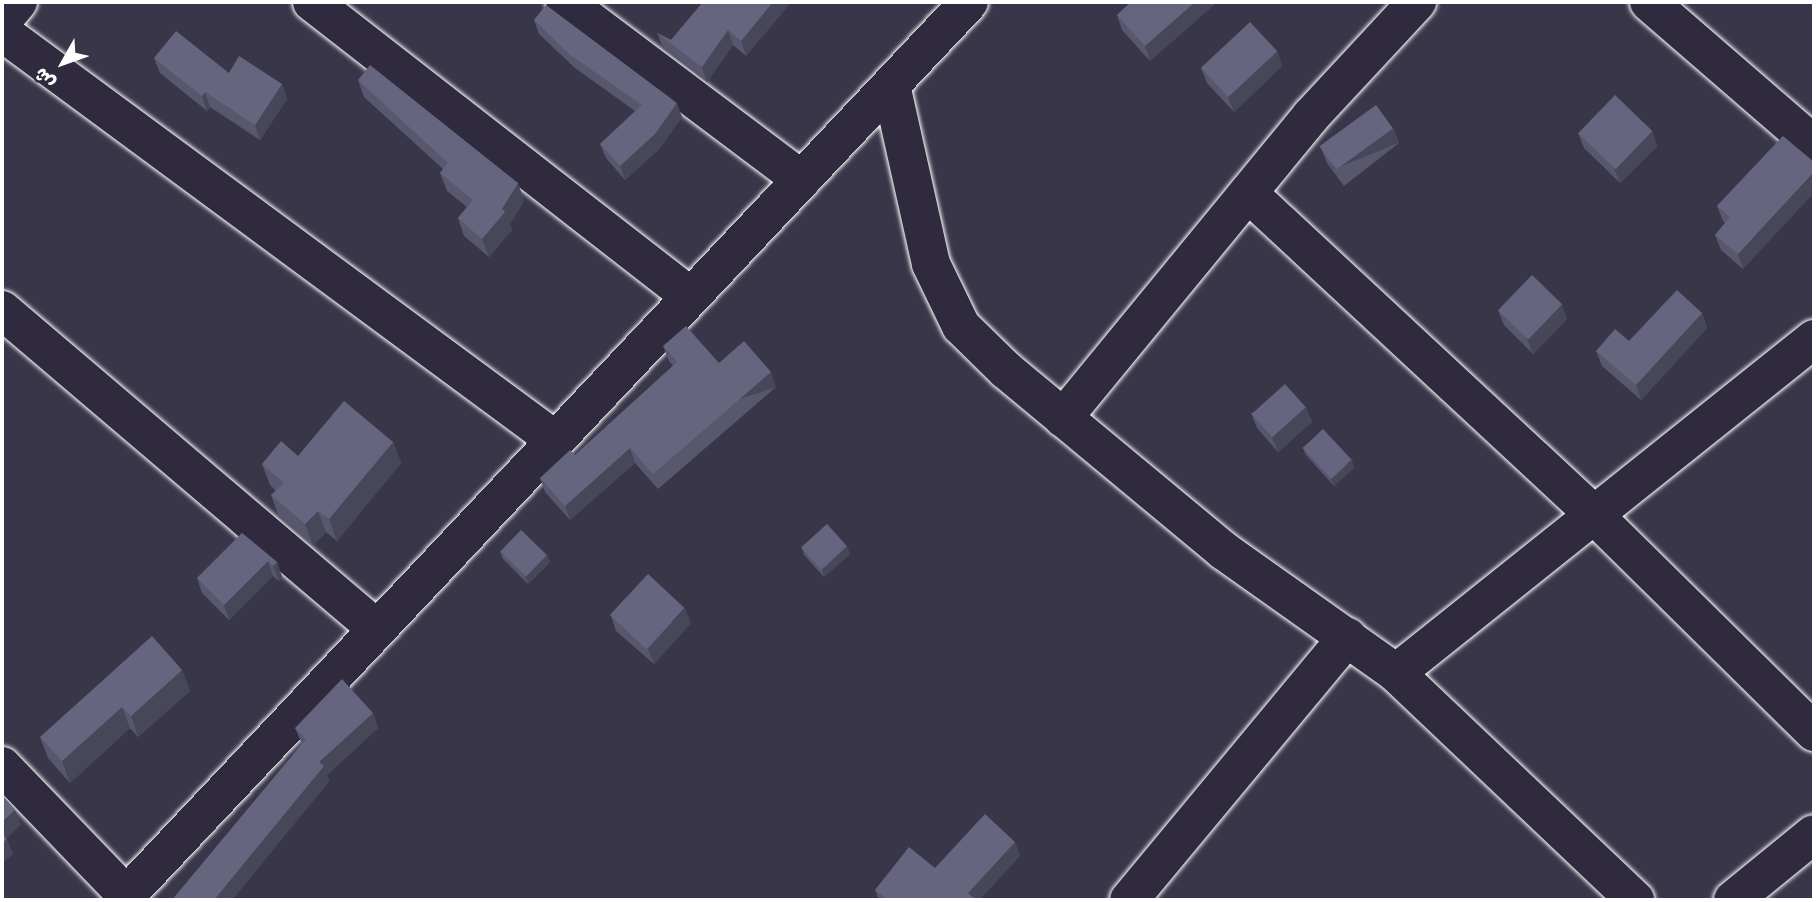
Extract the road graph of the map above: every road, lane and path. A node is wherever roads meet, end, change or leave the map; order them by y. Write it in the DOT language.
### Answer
graph roads {
  1 [pos="18,2"];
  2 [pos="312,2"];
  3 [pos="565,2"];
  4 [pos="969,2"];
  5 [pos="1417,2"];
  6 [pos="1649,2"];
  7 [pos="2,21"];
  8 [pos="2,32"];
  9 [pos="891,85"];
  10 [pos="1814,145"];
  11 [pos="802,180"];
  12 [pos="1248,193"];
  13 [pos="691,297"];
  14 [pos="2,310"];
  15 [pos="1814,339"];
  16 [pos="1063,418"];
  17 [pos="555,440"];
  18 [pos="1595,516"];
  19 [pos="376,627"];
  20 [pos="1347,636"];
  21 [pos="1396,673"];
  22 [pos="1814,732"];
  23 [pos="2,766"];
  24 [pos="1814,834"];
  25 [pos="124,898"];
  26 [pos="1129,900"];
  27 [pos="1635,900"];
  28 [pos="1733,900"];
  1 -- 7 [label="street"];
  2 -- 13 [label="street"];
  3 -- 11 [label="street"];
  4 -- 9 [label="street"];
  5 -- 12 [label="street"];
  6 -- 10 [label="street"];
  8 -- 17 [label="street"];
  9 -- 11 [label="street"];
  9 -- 16 [label="street"];
  11 -- 13 [label="street"];
  12 -- 16 [label="street"];
  12 -- 18 [label="street"];
  13 -- 17 [label="street"];
  14 -- 19 [label="street"];
  15 -- 18 [label="street"];
  16 -- 20 [label="street"];
  17 -- 19 [label="street"];
  18 -- 21 [label="street"];
  18 -- 22 [label="street"];
  19 -- 25 [label="street"];
  20 -- 21 [label="street"];
  20 -- 26 [label="street"];
  21 -- 27 [label="street"];
  23 -- 25 [label="street"];
  24 -- 28 [label="street"];
}
